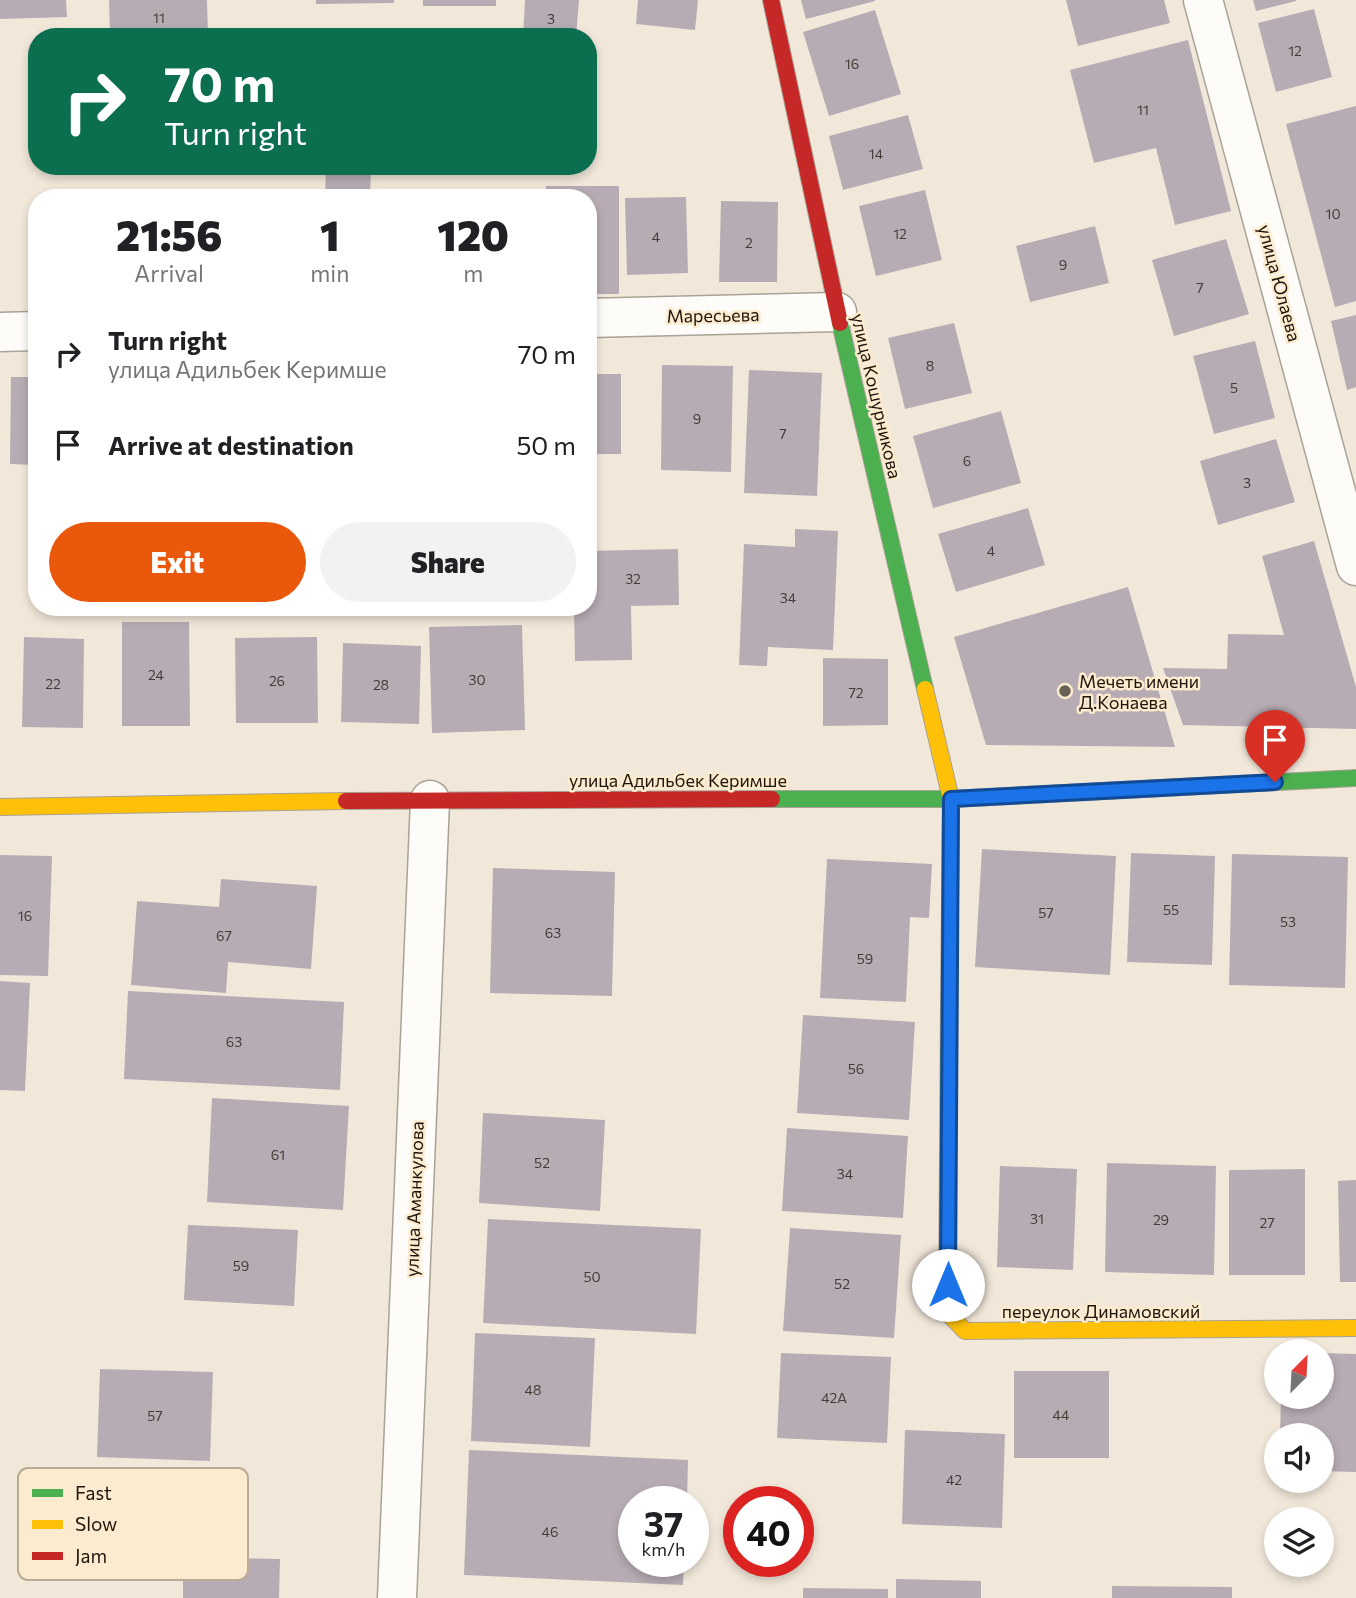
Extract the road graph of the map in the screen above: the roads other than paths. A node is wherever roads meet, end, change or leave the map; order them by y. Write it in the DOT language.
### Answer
graph roads {
  1 [pos="771,0"];
  2 [pos="1203,0"];
  3 [pos="838,312"];
  4 [pos="597,318"];
  5 [pos="28,331"];
  6 [pos="0,332"];
  7 [pos="1356,566"];
  8 [pos="1356,778"];
  9 [pos="951,799"];
  10 [pos="430,800"];
  11 [pos="0,807"];
  12 [pos="1356,1328"];
  13 [pos="397,1598"];
  1 -- 3 [label="street, улица Кошурникова"];
  2 -- 7 [label="street, улица Юлаева"];
  3 -- 4 [label="street, Маресьева"];
  3 -- 9 [label="street, улица Кошурникова"];
  5 -- 6 [label="street"];
  8 -- 9 [label="street, улица Адильбек Керимше"];
  9 -- 10 [label="street, улица Адильбек Керимше"];
  9 -- 12 [label="street, переулок Динамовский"];
  10 -- 11 [label="street, улица Адильбек Керимше"];
  10 -- 13 [label="street, улица Аманкулова"];
}
